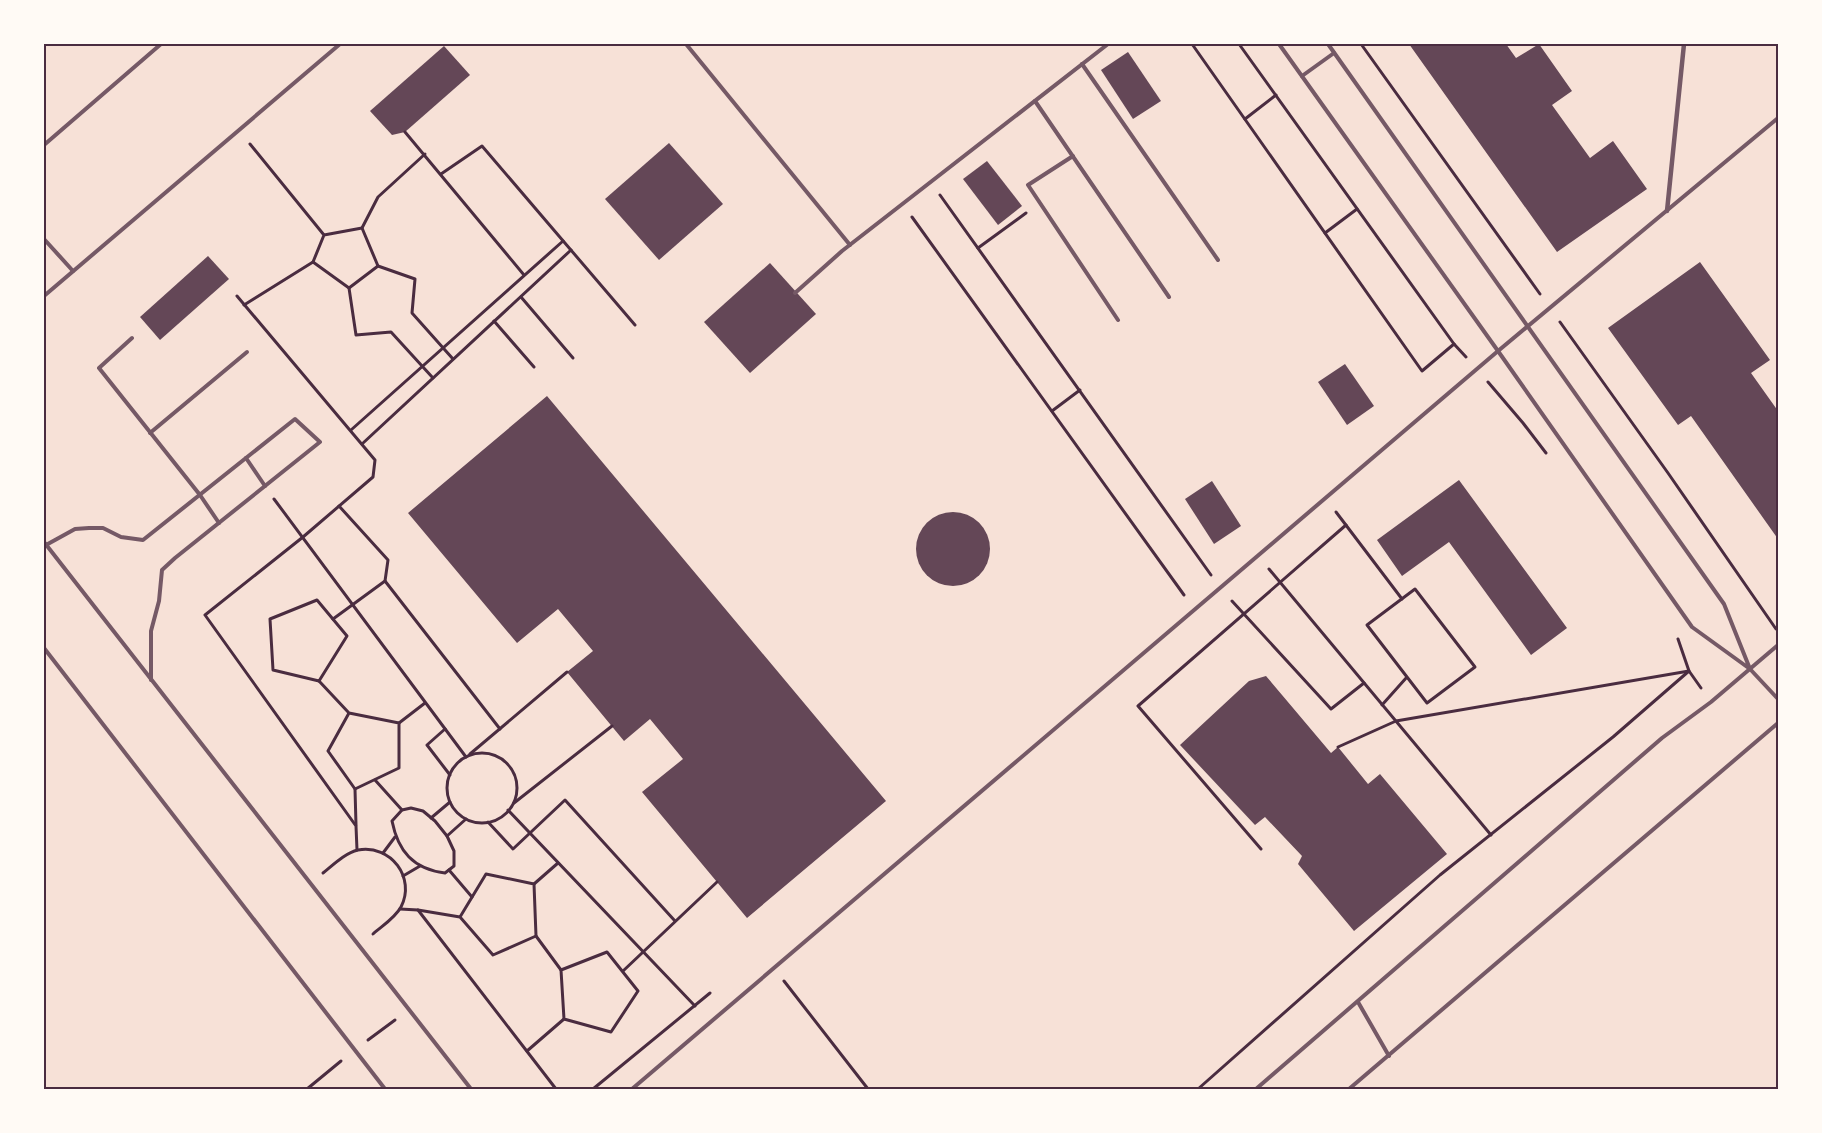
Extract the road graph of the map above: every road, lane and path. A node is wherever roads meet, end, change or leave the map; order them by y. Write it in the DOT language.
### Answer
graph roads {
  1 [pos="161,44"];
  2 [pos="340,44"];
  3 [pos="686,44"];
  4 [pos="1108,44"];
  5 [pos="1192,44"];
  6 [pos="1239,44"];
  7 [pos="1279,44"];
  8 [pos="1328,44"];
  9 [pos="1361,44"];
  10 [pos="1684,44"];
  11 [pos="1334,53"];
  12 [pos="1082,64"];
  13 [pos="1302,76"];
  14 [pos="1276,95"];
  15 [pos="1035,101"];
  16 [pos="1778,118"];
  17 [pos="1244,119"];
  18 [pos="239,130"];
  19 [pos="406,132"];
  20 [pos="44,145"];
  21 [pos="425,154"];
  22 [pos="1073,156"];
  23 [pos="441,174"];
  24 [pos="936,190"];
  25 [pos="1039,203"];
  26 [pos="1357,209"];
  27 [pos="1667,211"];
  28 [pos="908,212"];
  29 [pos="362,228"];
  30 [pos="1325,233"];
  31 [pos="324,235"];
  32 [pos="44,239"];
  33 [pos="563,241"];
  34 [pos="850,245"];
  35 [pos="978,248"];
  36 [pos="571,250"];
  37 [pos="1218,260"];
  38 [pos="313,262"];
  39 [pos="378,266"];
  40 [pos="73,271"];
  41 [pos="524,275"];
  42 [pos="349,288"];
  43 [pos="795,293"];
  44 [pos="44,296"];
  45 [pos="236,296"];
  46 [pos="521,296"];
  47 [pos="1169,297"];
  48 [pos="244,305"];
  49 [pos="1550,308"];
  50 [pos="1118,320"];
  51 [pos="494,322"];
  52 [pos="635,325"];
  53 [pos="1528,327"];
  54 [pos="132,338"];
  55 [pos="1454,344"];
  56 [pos="442,349"];
  57 [pos="1498,351"];
  58 [pos="247,352"];
  59 [pos="573,358"];
  60 [pos="453,359"];
  61 [pos="422,366"];
  62 [pos="534,367"];
  63 [pos="1477,370"];
  64 [pos="432,378"];
  65 [pos="1080,390"];
  66 [pos="1052,410"];
  67 [pos="350,430"];
  68 [pos="150,433"];
  69 [pos="362,444"];
  70 [pos="1546,454"];
  71 [pos="246,458"];
  72 [pos="265,486"];
  73 [pos="200,495"];
  74 [pos="1326,498"];
  75 [pos="339,506"];
  76 [pos="219,523"];
  77 [pos="1346,525"];
  78 [pos="303,537"];
  79 [pos="45,544"];
  80 [pos="1258,556"];
  81 [pos="385,581"];
  82 [pos="1280,583"];
  83 [pos="1221,588"];
  84 [pos="1402,599"];
  85 [pos="353,605"];
  86 [pos="1195,610"];
  87 [pos="1245,614"];
  88 [pos="333,619"];
  89 [pos="1673,632"];
  90 [pos="1778,632"];
  91 [pos="1778,645"];
  92 [pos="44,648"];
  93 [pos="1750,669"];
  94 [pos="1689,671"];
  95 [pos="567,672"];
  96 [pos="1407,677"];
  97 [pos="151,680"];
  98 [pos="320,680"];
  99 [pos="1364,683"];
  100 [pos="1778,699"];
  101 [pos="425,703"];
  102 [pos="1382,705"];
  103 [pos="350,713"];
  104 [pos="1396,721"];
  105 [pos="399,723"];
  106 [pos="1778,723"];
  107 [pos="612,726"];
  108 [pos="500,729"];
  109 [pos="445,730"];
  110 [pos="1338,747"];
  111 [pos="468,756"];
  112 [pos="450,775"];
  113 [pos="375,780"];
  114 [pos="355,789"];
  115 [pos="450,802"];
  116 [pos="512,805"];
  117 [pos="402,810"];
  118 [pos="508,810"];
  119 [pos="431,818"];
  120 [pos="466,819"];
  121 [pos="488,822"];
  122 [pos="356,826"];
  123 [pos="530,833"];
  124 [pos="1491,834"];
  125 [pos="447,836"];
  126 [pos="395,837"];
  127 [pos="1261,849"];
  128 [pos="357,850"];
  129 [pos="383,853"];
  130 [pos="558,862"];
  131 [pos="420,866"];
  132 [pos="449,870"];
  133 [pos="404,876"];
  134 [pos="717,882"];
  135 [pos="310,883"];
  136 [pos="534,884"];
  137 [pos="472,897"];
  138 [pos="400,909"];
  139 [pos="418,910"];
  140 [pos="460,918"];
  141 [pos="675,922"];
  142 [pos="536,936"];
  143 [pos="359,946"];
  144 [pos="643,952"];
  145 [pos="774,968"];
  146 [pos="561,970"];
  147 [pos="623,971"];
  148 [pos="710,993"];
  149 [pos="1358,1002"];
  150 [pos="695,1006"];
  151 [pos="564,1019"];
  152 [pos="527,1051"];
  153 [pos="1389,1056"];
  154 [pos="385,1089"];
  155 [pos="471,1089"];
  156 [pos="556,1089"];
  157 [pos="593,1089"];
  158 [pos="632,1089"];
  159 [pos="868,1089"];
  160 [pos="1198,1089"];
  161 [pos="1256,1089"];
  162 [pos="1349,1089"];
  1 -- 20 [label="lane"];
  2 -- 18 [label="lane"];
  3 -- 34 [label="lane"];
  4 -- 12 [label="lane"];
  5 -- 17 [label="path"];
  6 -- 14 [label="path"];
  7 -- 13 [label="lane"];
  8 -- 11 [label="lane"];
  9 -- 49 [label="path"];
  10 -- 27 [label="street"];
  11 -- 13 [label="lane"];
  11 -- 53 [label="lane"];
  12 -- 15 [label="lane"];
  12 -- 37 [label="lane"];
  13 -- 57 [label="lane"];
  14 -- 17 [label="path"];
  14 -- 26 [label="path"];
  15 -- 22 [label="lane"];
  15 -- 34 [label="lane"];
  16 -- 27 [label="lane"];
  17 -- 30 [label="path"];
  18 -- 31 [label="path"];
  18 -- 40 [label="lane"];
  19 -- 21 [label="path"];
  21 -- 23 [label="path"];
  21 -- 29 [label="path"];
  22 -- 25 [label="lane"];
  22 -- 47 [label="lane"];
  23 -- 33 [label="path"];
  23 -- 41 [label="path"];
  24 -- 35 [label="path"];
  25 -- 35 [label="path"];
  25 -- 50 [label="lane"];
  26 -- 30 [label="path"];
  26 -- 55 [label="path"];
  27 -- 49 [label="lane"];
  28 -- 66 [label="path"];
  29 -- 31 [label="path"];
  29 -- 39 [label="path"];
  30 -- 55 [label="path"];
  31 -- 38 [label="path"];
  32 -- 40 [label="lane"];
  33 -- 36 [label="path"];
  33 -- 41 [label="path"];
  34 -- 43 [label="lane"];
  35 -- 65 [label="path"];
  36 -- 46 [label="path"];
  36 -- 52 [label="path"];
  38 -- 42 [label="path"];
  38 -- 48 [label="path"];
  39 -- 42 [label="path"];
  39 -- 56 [label="path"];
  40 -- 44 [label="lane"];
  41 -- 56 [label="path"];
  42 -- 61 [label="path"];
  45 -- 48 [label="path"];
  46 -- 51 [label="path"];
  46 -- 59 [label="path"];
  48 -- 67 [label="path"];
  49 -- 53 [label="lane"];
  49 -- 90 [label="path"];
  51 -- 60 [label="path"];
  51 -- 62 [label="path"];
  53 -- 57 [label="lane"];
  53 -- 93 [label="lane"];
  54 -- 68 [label="lane"];
  55 -- 63 [label="path"];
  56 -- 60 [label="path"];
  56 -- 61 [label="path"];
  57 -- 63 [label="lane"];
  57 -- 93 [label="lane"];
  58 -- 68 [label="lane"];
  60 -- 64 [label="path"];
  61 -- 64 [label="path"];
  61 -- 67 [label="path"];
  63 -- 70 [label="path"];
  63 -- 74 [label="lane"];
  64 -- 69 [label="path"];
  65 -- 66 [label="path"];
  65 -- 83 [label="path"];
  66 -- 86 [label="path"];
  67 -- 69 [label="path"];
  68 -- 73 [label="lane"];
  69 -- 75 [label="path"];
  71 -- 72 [label="lane"];
  71 -- 72 [label="lane"];
  71 -- 73 [label="lane"];
  72 -- 76 [label="lane"];
  72 -- 78 [label="path"];
  73 -- 76 [label="lane"];
  73 -- 79 [label="lane"];
  74 -- 77 [label="path"];
  74 -- 80 [label="lane"];
  75 -- 78 [label="path"];
  75 -- 81 [label="path"];
  76 -- 97 [label="lane"];
  77 -- 82 [label="path"];
  77 -- 84 [label="path"];
  78 -- 85 [label="path"];
  78 -- 122 [label="path"];
  79 -- 97 [label="lane"];
  80 -- 82 [label="path"];
  80 -- 83 [label="lane"];
  81 -- 85 [label="path"];
  81 -- 108 [label="path"];
  82 -- 87 [label="path"];
  82 -- 99 [label="path"];
  83 -- 86 [label="lane"];
  83 -- 87 [label="path"];
  84 -- 96 [label="path"];
  84 -- 96 [label="path"];
  85 -- 88 [label="path"];
  85 -- 101 [label="path"];
  86 -- 145 [label="lane"];
  87 -- 99 [label="path"];
  87 -- 127 [label="path"];
  88 -- 98 [label="path"];
  88 -- 98 [label="path"];
  89 -- 94 [label="path"];
  91 -- 93 [label="lane"];
  92 -- 154 [label="lane"];
  93 -- 100 [label="lane"];
  93 -- 149 [label="lane"];
  94 -- 104 [label="path"];
  94 -- 124 [label="path"];
  95 -- 108 [label="path"];
  96 -- 102 [label="path"];
  97 -- 135 [label="lane"];
  98 -- 103 [label="path"];
  99 -- 102 [label="path"];
  101 -- 105 [label="path"];
  101 -- 109 [label="path"];
  102 -- 104 [label="path"];
  103 -- 105 [label="path"];
  103 -- 114 [label="path"];
  104 -- 110 [label="path"];
  104 -- 124 [label="path"];
  105 -- 113 [label="path"];
  106 -- 153 [label="lane"];
  107 -- 116 [label="path"];
  108 -- 111 [label="path"];
  109 -- 111 [label="path"];
  109 -- 112 [label="path"];
  111 -- 112 [label="path"];
  111 -- 116 [label="path"];
  112 -- 115 [label="path"];
  113 -- 114 [label="path"];
  113 -- 117 [label="path"];
  114 -- 122 [label="path"];
  115 -- 119 [label="path"];
  115 -- 120 [label="path"];
  116 -- 118 [label="path"];
  117 -- 119 [label="path"];
  117 -- 126 [label="path"];
  118 -- 121 [label="path"];
  118 -- 123 [label="path"];
  119 -- 125 [label="path"];
  120 -- 121 [label="path"];
  120 -- 125 [label="path"];
  121 -- 123 [label="path"];
  122 -- 128 [label="path"];
  123 -- 130 [label="path"];
  123 -- 141 [label="path"];
  124 -- 160 [label="path"];
  125 -- 132 [label="path"];
  126 -- 129 [label="path"];
  126 -- 131 [label="path"];
  128 -- 129 [label="path"];
  128 -- 135 [label="path"];
  129 -- 133 [label="path"];
  130 -- 136 [label="path"];
  130 -- 144 [label="path"];
  131 -- 132 [label="path"];
  131 -- 133 [label="path"];
  132 -- 137 [label="path"];
  133 -- 138 [label="path"];
  134 -- 141 [label="path"];
  135 -- 143 [label="lane"];
  136 -- 137 [label="path"];
  136 -- 142 [label="path"];
  137 -- 140 [label="path"];
  138 -- 139 [label="path"];
  138 -- 143 [label="path"];
  139 -- 140 [label="path"];
  139 -- 152 [label="path"];
  140 -- 142 [label="path"];
  141 -- 144 [label="path"];
  142 -- 146 [label="path"];
  143 -- 155 [label="lane"];
  144 -- 147 [label="path"];
  144 -- 150 [label="path"];
  145 -- 158 [label="lane"];
  145 -- 159 [label="path"];
  146 -- 147 [label="path"];
  146 -- 151 [label="path"];
  147 -- 151 [label="path"];
  148 -- 150 [label="path"];
  149 -- 153 [label="lane"];
  149 -- 161 [label="lane"];
  150 -- 157 [label="path"];
  151 -- 152 [label="path"];
  152 -- 156 [label="path"];
  153 -- 162 [label="lane"];
}
